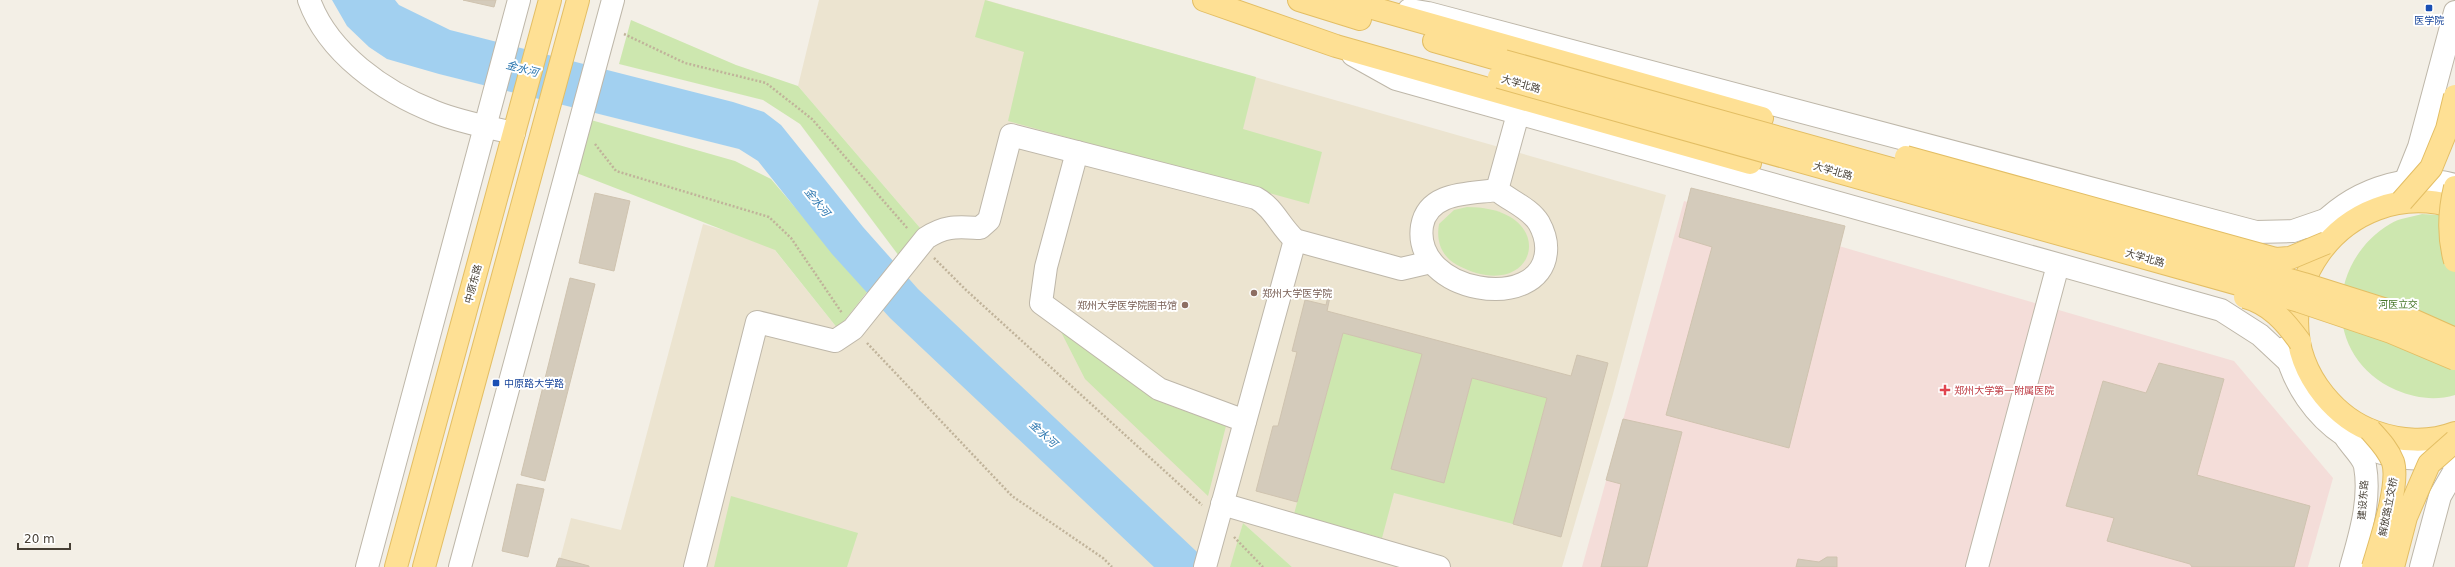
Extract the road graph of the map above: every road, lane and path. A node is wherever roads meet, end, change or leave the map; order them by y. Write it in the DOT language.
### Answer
graph roads {
  1 [pos="309,0"];
  2 [pos="550,0"];
  3 [pos="578,0"];
  4 [pos="613,0"];
  5 [pos="1205,0"];
  6 [pos="1299,0"];
  7 [pos="1347,1"];
  8 [pos="517,8"];
  9 [pos="2455,12"];
  10 [pos="606,26"];
  11 [pos="1336,46"];
  12 [pos="1502,69"];
  13 [pos="2455,96"];
  14 [pos="1518,114"];
  15 [pos="487,118"];
  16 [pos="516,127"];
  17 [pos="1077,152"];
  18 [pos="2455,186"];
  19 [pos="1497,190"];
  20 [pos="2403,192"];
  21 [pos="2455,207"];
  22 [pos="2325,220"];
  23 [pos="1295,240"];
  24 [pos="2326,243"];
  25 [pos="921,244"];
  26 [pos="2455,261"];
  27 [pos="1431,262"];
  28 [pos="2058,265"];
  29 [pos="2304,284"];
  30 [pos="2455,339"];
  31 [pos="2300,342"];
  32 [pos="2455,359"];
  33 [pos="2289,362"];
  34 [pos="1245,421"];
  35 [pos="2370,430"];
  36 [pos="2455,433"];
  37 [pos="2345,437"];
  38 [pos="2455,442"];
  39 [pos="2455,455"];
  40 [pos="2455,470"];
  41 [pos="1220,512"];
  42 [pos="367,567"];
  43 [pos="396,567"];
  44 [pos="424,567"];
  45 [pos="460,567"];
  46 [pos="695,567"];
  47 [pos="1205,567"];
  48 [pos="1263,567"];
  49 [pos="1439,567"];
  50 [pos="1977,567"];
  51 [pos="2351,567"];
  52 [pos="2374,567"];
  53 [pos="2393,567"];
  54 [pos="2421,567"];
  1 -- 15 [label="street"];
  2 -- 16 [label="main road, 中原东路"];
  3 -- 44 [label="main road"];
  4 -- 10 [label="street"];
  5 -- 11 [label="main road"];
  5 -- 12 [label="main road, 大学北路"];
  6 -- 12 [label="main road, 大学北路"];
  7 -- 22 [label="street"];
  7 -- 24 [label="main road, bridge"];
  8 -- 15 [label="street"];
  9 -- 20 [label="street"];
  10 -- 25 [label="path"];
  10 -- 45 [label="street"];
  11 -- 14 [label="street"];
  11 -- 31 [label="main road, bridge"];
  12 -- 29 [label="main road, 大学北路, bridge"];
  12 -- 32 [label="main road, 大学北路, bridge"];
  13 -- 20 [label="main road, bridge"];
  14 -- 19 [label="street"];
  14 -- 28 [label="street"];
  15 -- 16 [label="street"];
  15 -- 42 [label="street"];
  16 -- 43 [label="main road, 中原东路"];
  17 -- 23 [label="street"];
  17 -- 25 [label="street"];
  17 -- 34 [label="street"];
  18 -- 20 [label="street"];
  18 -- 26 [label="main road, bridge"];
  19 -- 27 [label="street"];
  19 -- 27 [label="street"];
  20 -- 21 [label="main road"];
  20 -- 22 [label="street"];
  20 -- 24 [label="main road"];
  22 -- 33 [label="street"];
  23 -- 27 [label="street"];
  23 -- 34 [label="street"];
  24 -- 29 [label="main road"];
  25 -- 41 [label="path"];
  25 -- 46 [label="street"];
  28 -- 33 [label="street"];
  28 -- 50 [label="street"];
  29 -- 30 [label="main road, 大学北路, bridge"];
  29 -- 31 [label="main road, bridge"];
  31 -- 35 [label="main road"];
  33 -- 37 [label="street"];
  34 -- 41 [label="street"];
  35 -- 36 [label="main road"];
  35 -- 52 [label="main road, 解放路立交桥, bridge"];
  37 -- 39 [label="street"];
  37 -- 51 [label="street, 建设东路"];
  38 -- 53 [label="main road, 解放路立交桥, bridge"];
  40 -- 54 [label="street"];
  41 -- 47 [label="street"];
  41 -- 48 [label="path"];
  41 -- 49 [label="street"];
}
